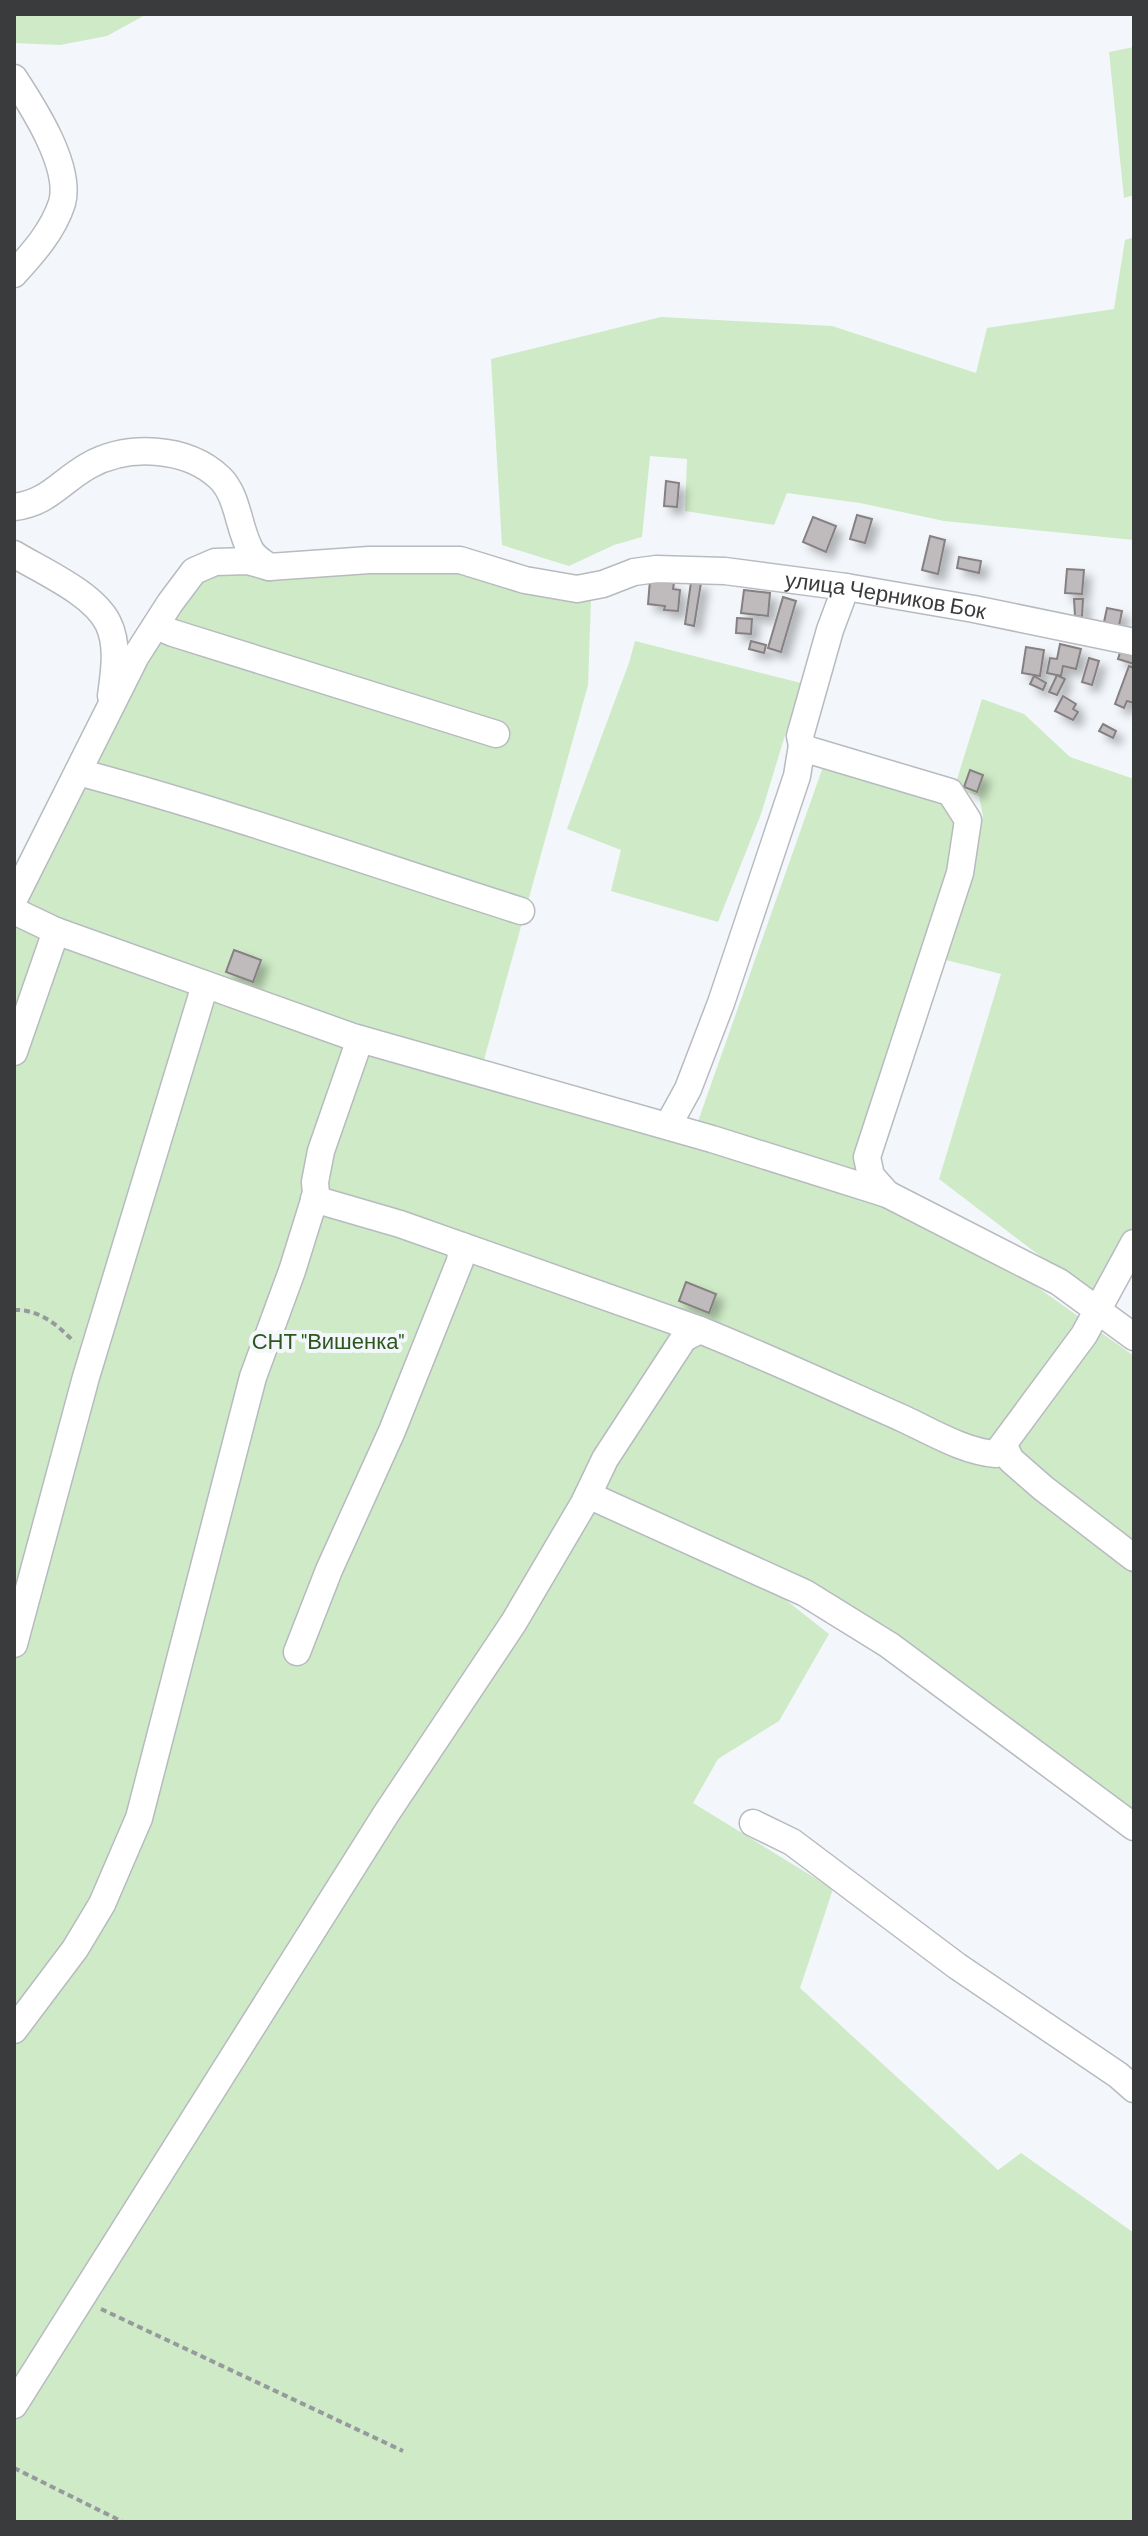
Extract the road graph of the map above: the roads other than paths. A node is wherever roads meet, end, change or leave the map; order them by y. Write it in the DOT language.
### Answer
graph roads {
  1 [pos="14,78"];
  2 [pos="14,274"];
  3 [pos="14,507"];
  4 [pos="14,554"];
  5 [pos="269,567"];
  6 [pos="846,587"];
  7 [pos="156,626"];
  8 [pos="1134,642"];
  9 [pos="109,710"];
  10 [pos="496,734"];
  11 [pos="802,745"];
  12 [pos="78,772"];
  13 [pos="14,899"];
  14 [pos="14,911"];
  15 [pos="521,911"];
  16 [pos="56,931"];
  17 [pos="205,985"];
  18 [pos="360,1039"];
  19 [pos="14,1052"];
  20 [pos="671,1127"];
  21 [pos="887,1194"];
  22 [pos="314,1199"];
  23 [pos="1134,1243"];
  24 [pos="462,1246"];
  25 [pos="1098,1310"];
  26 [pos="700,1330"];
  27 [pos="1134,1337"];
  28 [pos="1004,1446"];
  29 [pos="588,1495"];
  30 [pos="1134,1558"];
  31 [pos="14,1644"];
  32 [pos="297,1652"];
  33 [pos="753,1823"];
  34 [pos="1134,1827"];
  35 [pos="14,2030"];
  36 [pos="1134,2089"];
  37 [pos="14,2405"];
  1 -- 2 [label="street"];
  3 -- 5 [label="street"];
  4 -- 9 [label="street"];
  5 -- 6 [label="street, улица Черников Бок"];
  5 -- 7 [label="street, улица Черников Бок"];
  6 -- 8 [label="street, улица Черников Бок"];
  6 -- 11 [label="street"];
  7 -- 9 [label="street, улица Черников Бок"];
  7 -- 10 [label="street"];
  9 -- 12 [label="street, улица Черников Бок"];
  11 -- 20 [label="street"];
  11 -- 21 [label="street"];
  12 -- 13 [label="street, улица Черников Бок"];
  12 -- 15 [label="street"];
  14 -- 16 [label="street"];
  16 -- 17 [label="street"];
  16 -- 19 [label="street"];
  17 -- 18 [label="street"];
  17 -- 31 [label="street"];
  18 -- 20 [label="street"];
  18 -- 22 [label="street"];
  20 -- 21 [label="street"];
  21 -- 25 [label="street"];
  22 -- 24 [label="street"];
  22 -- 35 [label="street"];
  23 -- 25 [label="street"];
  24 -- 26 [label="street"];
  24 -- 32 [label="street"];
  25 -- 27 [label="street"];
  25 -- 28 [label="street"];
  26 -- 28 [label="street"];
  26 -- 29 [label="street"];
  28 -- 30 [label="street"];
  29 -- 34 [label="street"];
  29 -- 37 [label="street"];
  33 -- 36 [label="street"];
}
